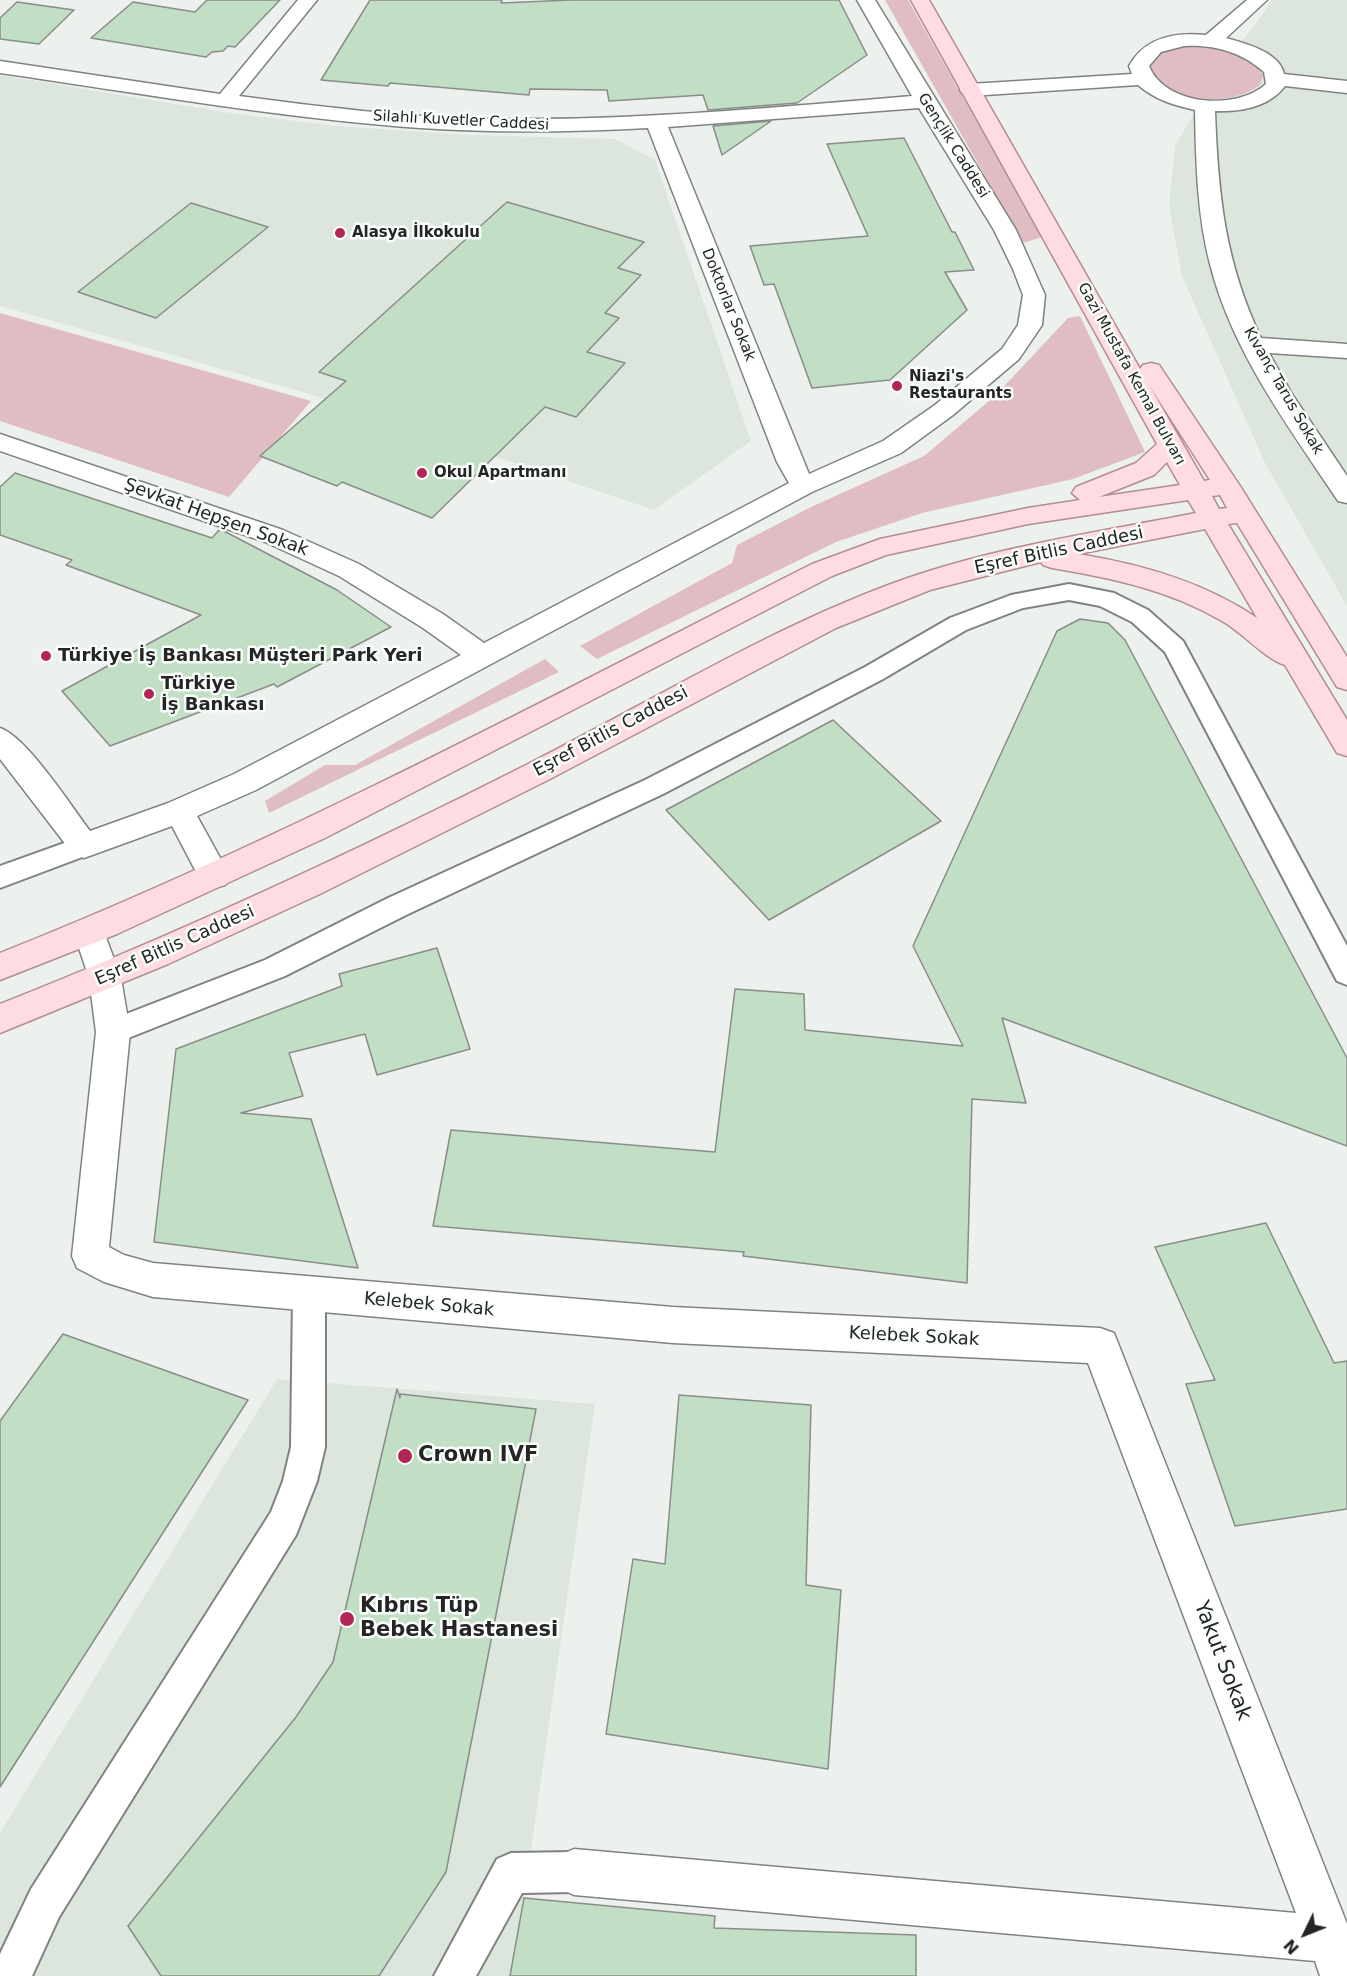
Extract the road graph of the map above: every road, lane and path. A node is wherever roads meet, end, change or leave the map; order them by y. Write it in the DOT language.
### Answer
graph roads {
  1 [pos="308,0"];
  2 [pos="866,0"];
  3 [pos="920,0"];
  4 [pos="935,0"];
  5 [pos="1257,2"];
  6 [pos="1211,41"];
  7 [pos="1255,54"];
  8 [pos="0,68"];
  9 [pos="1144,79"];
  10 [pos="1276,79"];
  11 [pos="1347,87"];
  12 [pos="980,89"];
  13 [pos="226,99"];
  14 [pos="925,101"];
  15 [pos="1205,105"];
  16 [pos="656,123"];
  17 [pos="1252,345"];
  18 [pos="1347,351"];
  19 [pos="0,442"];
  20 [pos="1171,446"];
  21 [pos="803,486"];
  22 [pos="1227,486"];
  23 [pos="1196,490"];
  24 [pos="1347,495"];
  25 [pos="1244,513"];
  26 [pos="1028,516"];
  27 [pos="1212,519"];
  28 [pos="1029,556"];
  29 [pos="482,656"];
  30 [pos="1306,676"];
  31 [pos="1347,680"];
  32 [pos="0,739"];
  33 [pos="1347,745"];
  34 [pos="179,811"];
  35 [pos="84,846"];
  36 [pos="214,876"];
  37 [pos="0,877"];
  38 [pos="90,933"];
  39 [pos="0,967"];
  40 [pos="1347,973"];
  41 [pos="105,978"];
  42 [pos="0,1019"];
  43 [pos="113,1032"];
  44 [pos="309,1295"];
  45 [pos="1100,1346"];
  46 [pos="574,1872"];
  47 [pos="1337,1957"];
  48 [pos="11,1976"];
  49 [pos="454,1976"];
  1 -- 13 [label="street"];
  2 -- 14 [label="street, Gençlik Caddesi"];
  3 -- 12 [label="main road, Gazi Mustafa Kemal Bulvarı"];
  4 -- 12 [label="main road, Gazi Mustafa Kemal Bulvarı"];
  5 -- 6 [label="street"];
  5 -- 7 [label="street"];
  6 -- 7 [label="street"];
  6 -- 9 [label="street"];
  7 -- 10 [label="street"];
  8 -- 13 [label="street, Silahlı Kuvetler Caddesi"];
  9 -- 12 [label="street"];
  9 -- 15 [label="street"];
  10 -- 11 [label="street"];
  10 -- 15 [label="street"];
  12 -- 20 [label="main road, Gazi Mustafa Kemal Bulvarı"];
  12 -- 22 [label="main road, Gazi Mustafa Kemal Bulvarı"];
  13 -- 16 [label="street, Silahlı Kuvetler Caddesi"];
  14 -- 16 [label="street, Silahlı Kuvetler Caddesi"];
  14 -- 21 [label="street, Gençlik Caddesi"];
  15 -- 17 [label="street, Kıvanç Tarus Sokak"];
  16 -- 21 [label="street, Doktorlar Sokak"];
  17 -- 18 [label="street"];
  17 -- 24 [label="street, Kıvanç Tarus Sokak"];
  19 -- 29 [label="street, Şevkat Hepşen Sokak"];
  20 -- 23 [label="main road, Gazi Mustafa Kemal Bulvarı"];
  20 -- 26 [label="main road"];
  21 -- 29 [label="street"];
  22 -- 23 [label="main road, Eşref Bitlis Caddesi"];
  22 -- 25 [label="main road, Gazi Mustafa Kemal Bulvarı"];
  23 -- 26 [label="main road, Eşref Bitlis Caddesi"];
  23 -- 27 [label="main road, Gazi Mustafa Kemal Bulvarı"];
  25 -- 27 [label="main road, Eşref Bitlis Caddesi"];
  25 -- 31 [label="main road, Gazi Mustafa Kemal Bulvarı"];
  26 -- 36 [label="main road, Eşref Bitlis Caddesi"];
  27 -- 28 [label="main road, Eşref Bitlis Caddesi"];
  27 -- 30 [label="main road, Gazi Mustafa Kemal Bulvarı"];
  28 -- 30 [label="main road"];
  28 -- 41 [label="main road, Eşref Bitlis Caddesi"];
  29 -- 34 [label="street"];
  30 -- 33 [label="main road, Gazi Mustafa Kemal Bulvarı"];
  32 -- 35 [label="street"];
  34 -- 35 [label="street"];
  34 -- 36 [label="street"];
  35 -- 37 [label="lane"];
  36 -- 38 [label="main road, Eşref Bitlis Caddesi"];
  38 -- 39 [label="main road, Eşref Bitlis Caddesi"];
  38 -- 41 [label="street, Kelebek Sokak"];
  40 -- 43 [label="lane"];
  41 -- 42 [label="main road, Eşref Bitlis Caddesi"];
  41 -- 43 [label="street, Kelebek Sokak"];
  43 -- 44 [label="street, Kelebek Sokak"];
  44 -- 45 [label="street, Kelebek Sokak"];
  44 -- 48 [label="lane"];
  45 -- 47 [label="street, Yakut Sokak"];
  46 -- 47 [label="street"];
  46 -- 49 [label="lane"];
}
